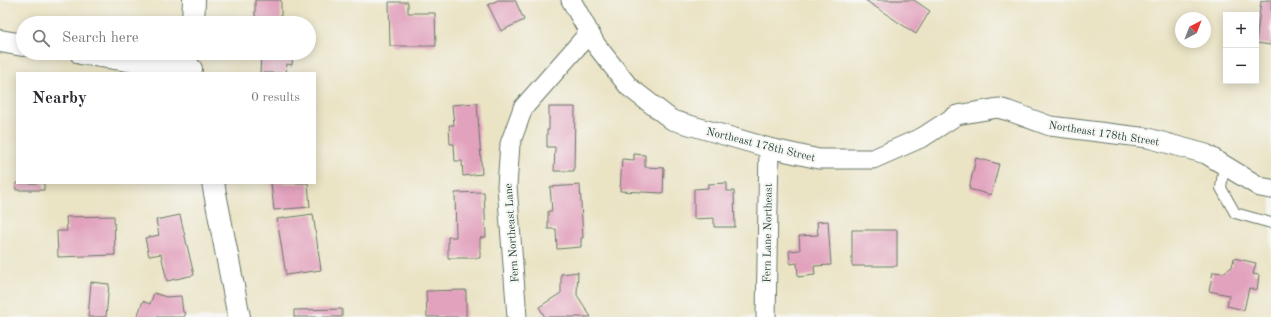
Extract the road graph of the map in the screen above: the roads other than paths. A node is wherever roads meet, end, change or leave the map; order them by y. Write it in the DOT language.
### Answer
graph roads {
  1 [pos="194,0"];
  2 [pos="571,0"];
  3 [pos="193,16"];
  4 [pos="588,32"];
  5 [pos="0,41"];
  6 [pos="16,44"];
  7 [pos="146,60"];
  8 [pos="192,65"];
  9 [pos="769,148"];
  10 [pos="1224,165"];
  11 [pos="213,184"];
  12 [pos="1271,189"];
  13 [pos="1271,222"];
  14 [pos="239,317"];
  15 [pos="517,317"];
  16 [pos="766,317"];
  1 -- 3 [label="street"];
  2 -- 4 [label="street, Northeast 178th Street"];
  4 -- 9 [label="street, Northeast 178th Street"];
  4 -- 15 [label="street, Fern Northeast Lane"];
  5 -- 6 [label="street"];
  7 -- 8 [label="street"];
  9 -- 10 [label="street, Northeast 178th Street"];
  9 -- 16 [label="street, Fern Lane Northeast"];
  10 -- 12 [label="street, Northeast 178th Street"];
  10 -- 13 [label="lane"];
  11 -- 14 [label="street"];
}
